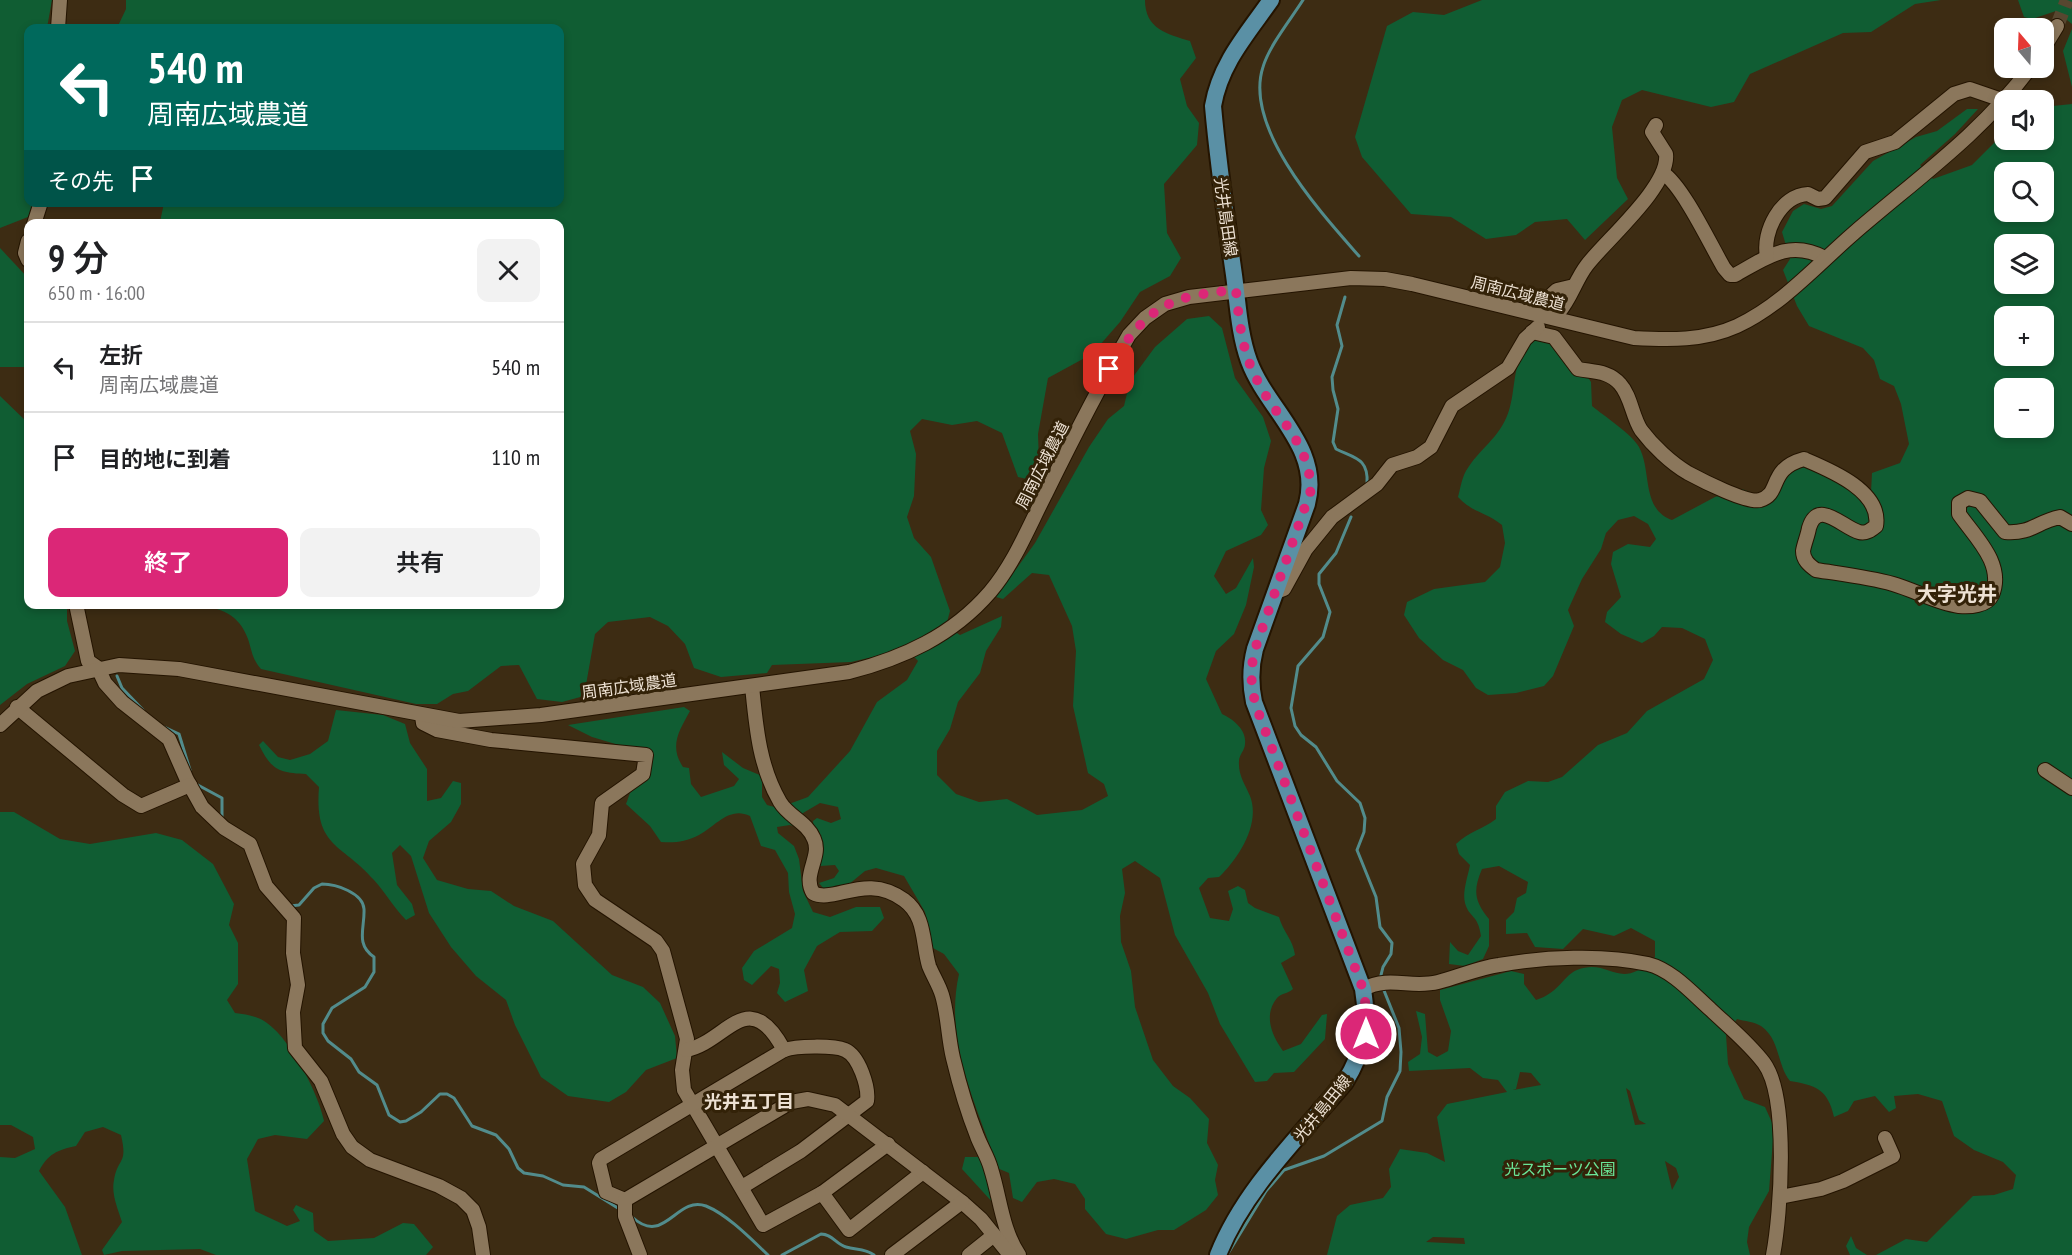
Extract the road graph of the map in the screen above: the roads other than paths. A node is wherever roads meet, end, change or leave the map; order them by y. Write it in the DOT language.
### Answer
graph roads {
  1 [pos="60,0"];
  2 [pos="1271,0"];
  3 [pos="58,24"];
  4 [pos="2056,26"];
  5 [pos="2054,30"];
  6 [pos="2021,78"];
  7 [pos="2011,90"];
  8 [pos="1994,97"];
  9 [pos="1994,108"];
  10 [pos="1656,125"];
  11 [pos="1664,173"];
  12 [pos="1767,256"];
  13 [pos="1825,258"];
  14 [pos="1574,286"];
  15 [pos="1236,290"];
  16 [pos="1559,312"];
  17 [pos="1532,313"];
  18 [pos="2072,524"];
  19 [pos="1276,592"];
  20 [pos="77,609"];
  21 [pos="98,668"];
  22 [pos="752,686"];
  23 [pos="17,707"];
  24 [pos="422,716"];
  25 [pos="0,725"];
  26 [pos="2045,770"];
  27 [pos="190,784"];
  28 [pos="2072,788"];
  29 [pos="1363,989"];
  30 [pos="686,1050"];
  31 [pos="784,1050"];
  32 [pos="692,1106"];
  33 [pos="849,1115"];
  34 [pos="1885,1138"];
  35 [pos="888,1144"];
  36 [pos="717,1146"];
  37 [pos="923,1172"];
  38 [pos="742,1187"];
  39 [pos="822,1193"];
  40 [pos="1780,1197"];
  41 [pos="962,1202"];
  42 [pos="625,1208"];
  43 [pos="994,1235"];
  44 [pos="483,1255"];
  45 [pos="640,1255"];
  46 [pos="892,1255"];
  47 [pos="969,1255"];
  48 [pos="1010,1255"];
  49 [pos="1019,1255"];
  50 [pos="1218,1255"];
  51 [pos="1773,1255"];
  1 -- 3 [label="street"];
  2 -- 15 [label="main road, 光井島田線"];
  4 -- 5 [label="street"];
  6 -- 7 [label="street, 周南広域農道"];
  8 -- 12 [label="street"];
  9 -- 13 [label="street, 周南広域農道"];
  10 -- 11 [label="street"];
  11 -- 12 [label="street"];
  11 -- 14 [label="street"];
  12 -- 13 [label="street"];
  13 -- 17 [label="street, 周南広域農道"];
  14 -- 16 [label="street"];
  14 -- 17 [label="street"];
  15 -- 17 [label="street, 周南広域農道"];
  15 -- 19 [label="main road, 光井島田線"];
  15 -- 22 [label="street, 周南広域農道"];
  18 -- 19 [label="street"];
  19 -- 29 [label="main road, 光井島田線"];
  20 -- 21 [label="street"];
  21 -- 23 [label="street, 周南広域農道"];
  21 -- 24 [label="street, 周南広域農道"];
  21 -- 27 [label="street"];
  22 -- 24 [label="street, 周南広域農道"];
  22 -- 49 [label="street"];
  23 -- 25 [label="street, 周南広域農道"];
  23 -- 27 [label="street"];
  24 -- 30 [label="street"];
  26 -- 28 [label="street"];
  27 -- 44 [label="street"];
  29 -- 40 [label="street"];
  29 -- 50 [label="main road, 光井島田線"];
  30 -- 31 [label="street"];
  30 -- 32 [label="street"];
  31 -- 32 [label="street"];
  31 -- 33 [label="street"];
  32 -- 36 [label="street"];
  32 -- 42 [label="street"];
  33 -- 35 [label="street"];
  33 -- 36 [label="street"];
  33 -- 38 [label="street"];
  34 -- 40 [label="street"];
  35 -- 37 [label="street"];
  35 -- 39 [label="street"];
  36 -- 38 [label="street"];
  36 -- 42 [label="street"];
  37 -- 39 [label="street"];
  37 -- 41 [label="street"];
  38 -- 39 [label="street"];
  40 -- 51 [label="street"];
  41 -- 43 [label="street"];
  41 -- 46 [label="street"];
  42 -- 45 [label="street"];
  43 -- 47 [label="street"];
  43 -- 48 [label="street"];
}
